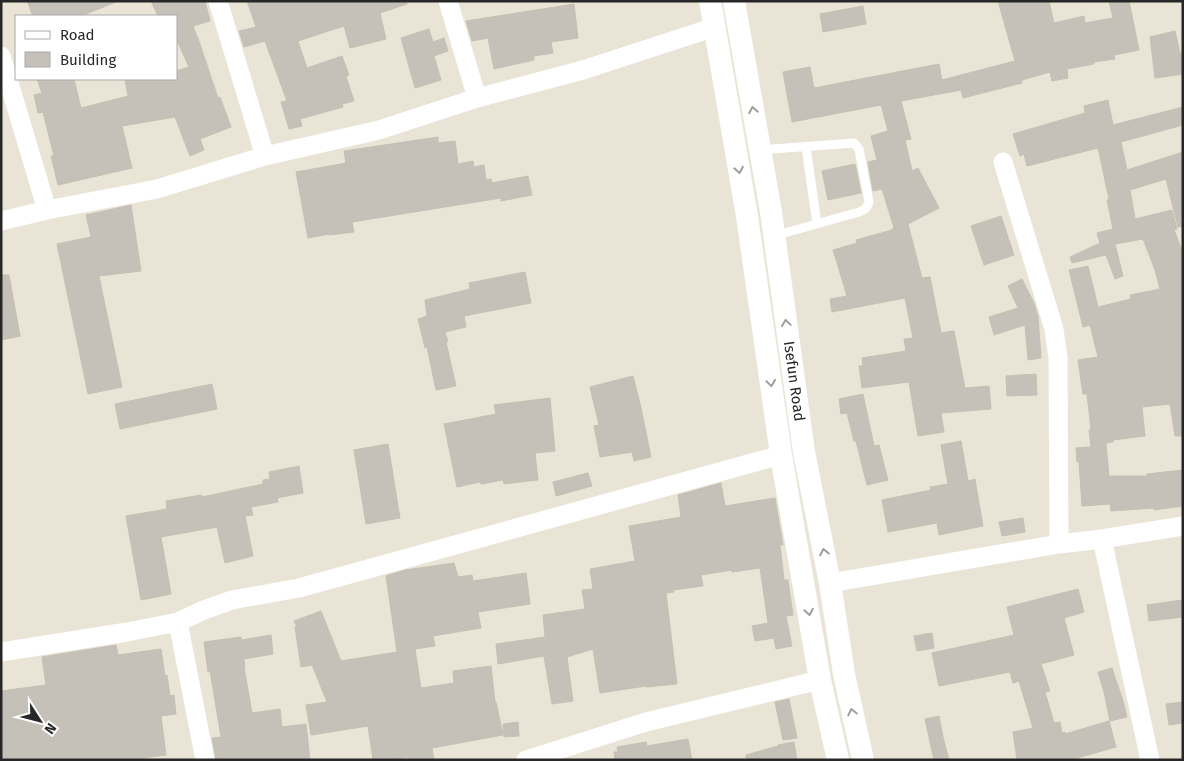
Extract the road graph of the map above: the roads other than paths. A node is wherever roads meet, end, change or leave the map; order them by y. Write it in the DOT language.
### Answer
graph roads {
  1 [pos="218,1"];
  2 [pos="448,1"];
  3 [pos="710,1"];
  4 [pos="734,1"];
  5 [pos="715,27"];
  6 [pos="1,56"];
  7 [pos="5,83"];
  8 [pos="477,98"];
  9 [pos="806,147"];
  10 [pos="760,150"];
  11 [pos="265,156"];
  12 [pos="1002,162"];
  13 [pos="47,210"];
  14 [pos="1,221"];
  15 [pos="817,224"];
  16 [pos="774,236"];
  17 [pos="781,455"];
  18 [pos="1183,526"];
  19 [pos="1102,539"];
  20 [pos="1059,544"];
  21 [pos="830,583"];
  22 [pos="178,622"];
  23 [pos="1,652"];
  24 [pos="820,680"];
  25 [pos="205,760"];
  26 [pos="526,760"];
  27 [pos="838,760"];
  28 [pos="863,760"];
  29 [pos="1150,760"];
  1 -- 11 [label="street"];
  2 -- 8 [label="street"];
  3 -- 5 [label="street, Isefun Road"];
  10 -- 4 [label="street, Isefun Road, one-way"];
  5 -- 8 [label="street"];
  5 -- 17 [label="street, Isefun Road, one-way"];
  6 -- 7 [label="street"];
  7 -- 13 [label="street"];
  8 -- 11 [label="street"];
  9 -- 10 [label="lane"];
  9 -- 15 [label="lane"];
  9 -- 15 [label="lane"];
  10 -- 16 [label="street, Isefun Road"];
  11 -- 13 [label="street"];
  12 -- 20 [label="street"];
  13 -- 14 [label="street"];
  15 -- 16 [label="lane"];
  21 -- 16 [label="street, Isefun Road, one-way"];
  17 -- 22 [label="street"];
  17 -- 24 [label="street, Isefun Road, one-way"];
  18 -- 19 [label="street"];
  19 -- 20 [label="street"];
  19 -- 29 [label="street"];
  20 -- 21 [label="street"];
  28 -- 21 [label="street, Isefun Road, one-way"];
  22 -- 23 [label="street"];
  22 -- 25 [label="street"];
  24 -- 26 [label="street"];
  24 -- 27 [label="street, Isefun Road"];
}
